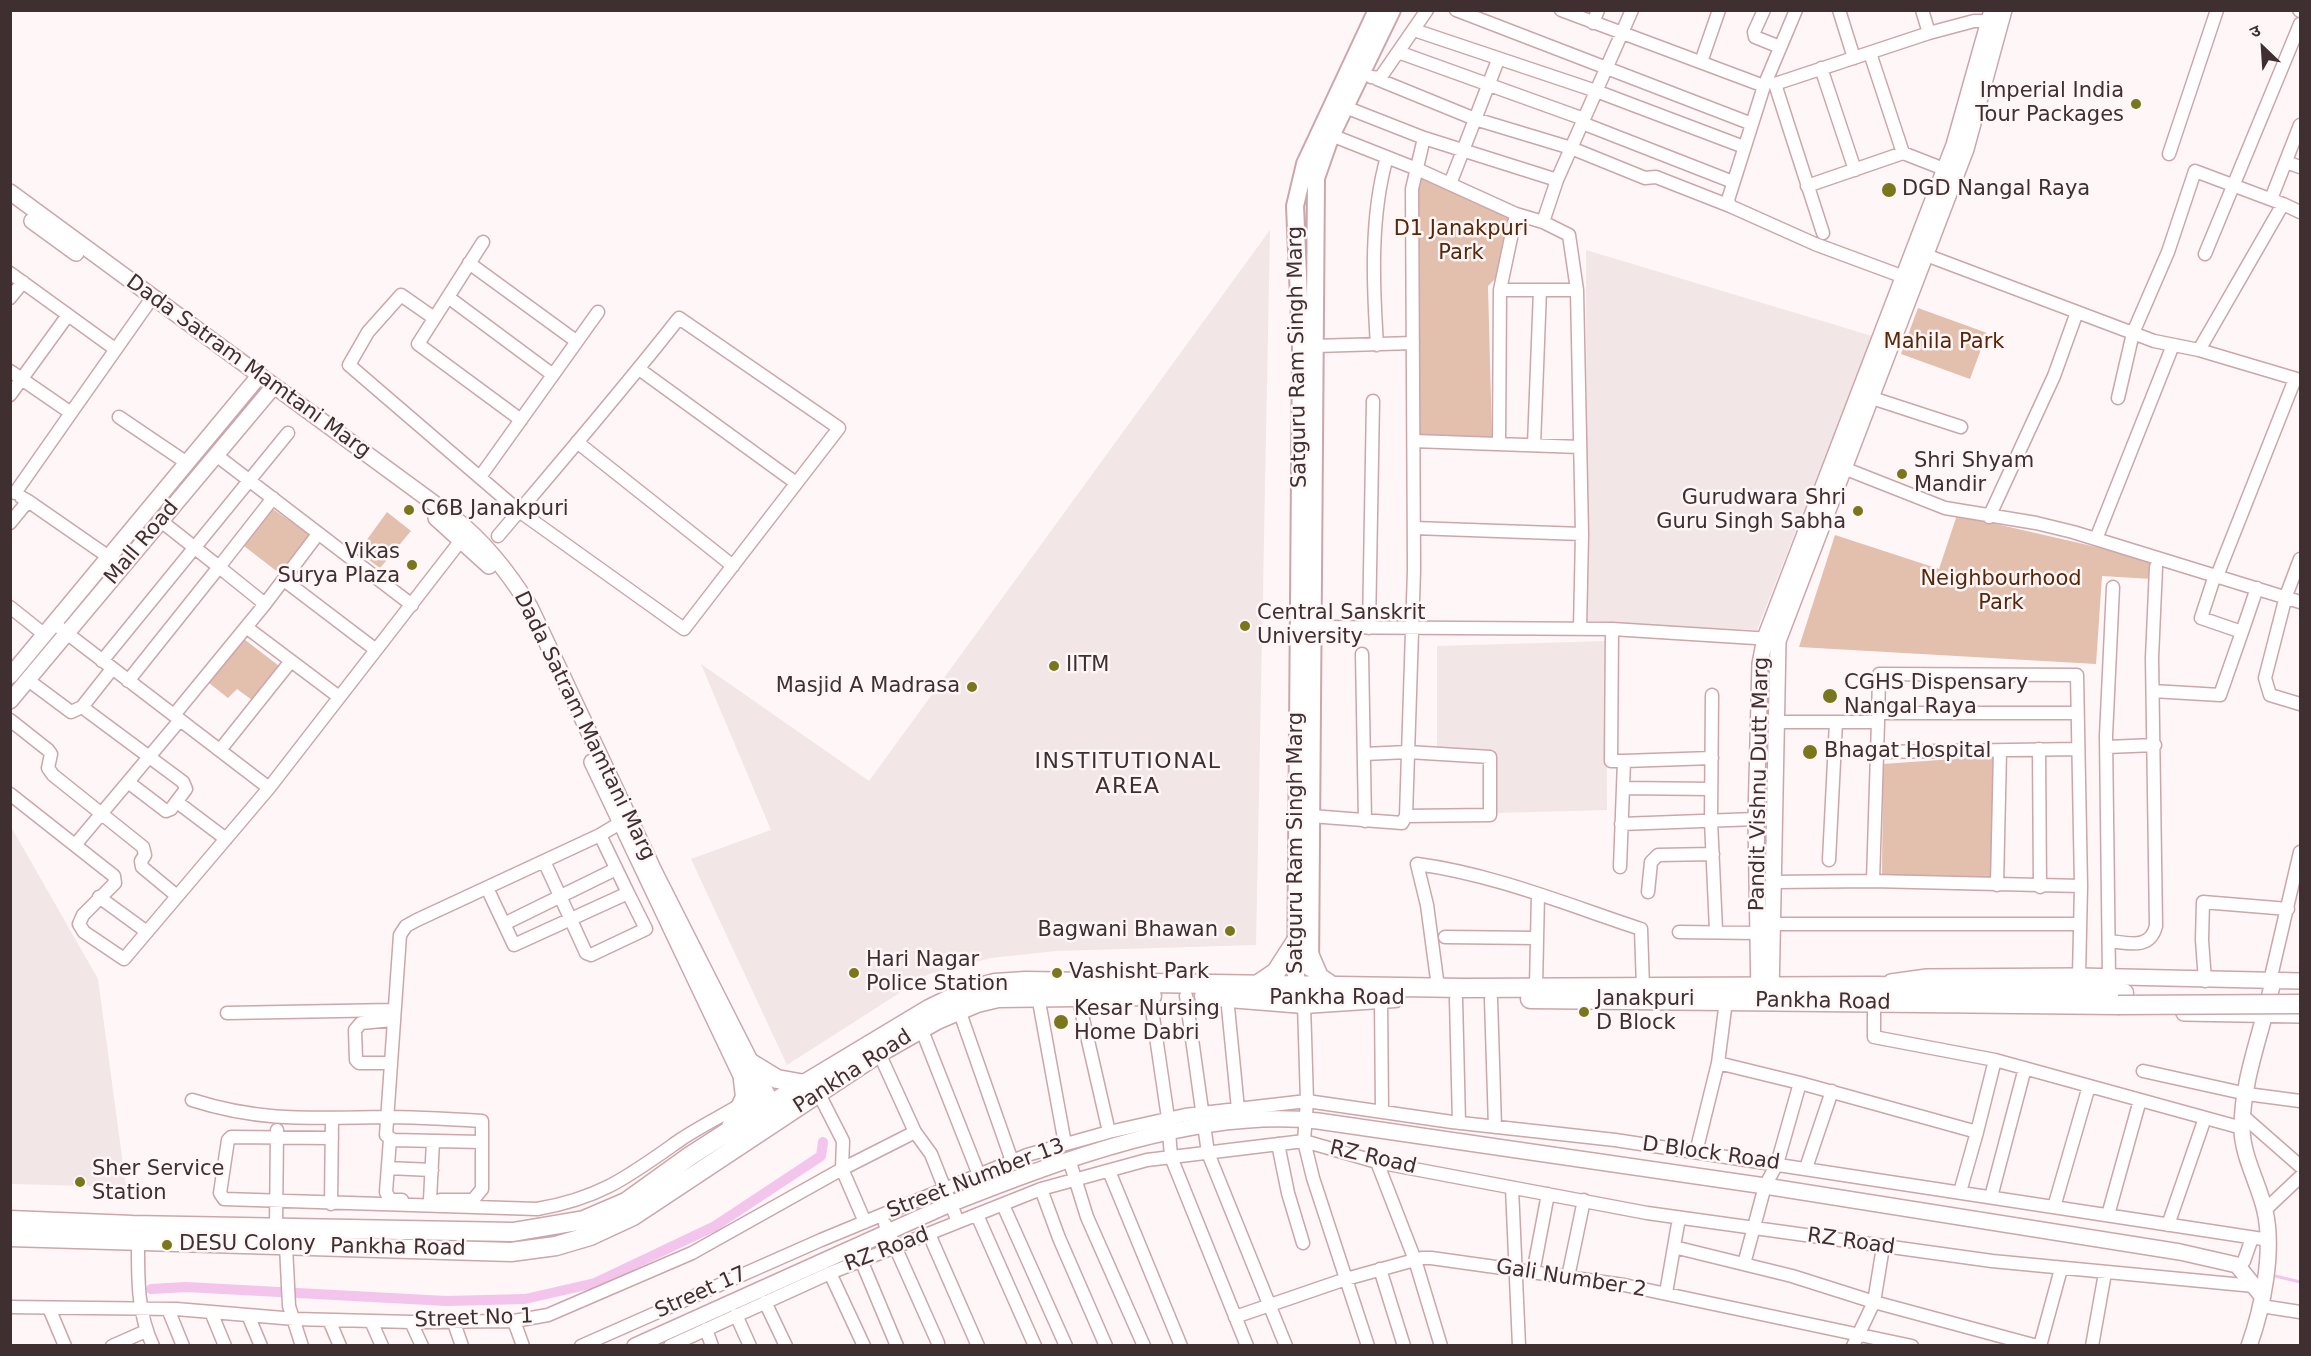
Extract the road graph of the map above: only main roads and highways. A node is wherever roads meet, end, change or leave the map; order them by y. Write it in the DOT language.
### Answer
graph roads {
  1 [pos="1377,10"];
  2 [pos="1392,10"];
  3 [pos="1305,627"];
  4 [pos="1296,941"];
  5 [pos="1310,956"];
  6 [pos="1257,985"];
  7 [pos="1303,986"];
  8 [pos="1332,986"];
  9 [pos="2301,992"];
  10 [pos="1765,994"];
  11 [pos="2121,999"];
  12 [pos="1304,1004"];
  13 [pos="2301,1004"];
  14 [pos="749,1062"];
  15 [pos="743,1080"];
  16 [pos="812,1088"];
  17 [pos="764,1113"];
  18 [pos="10,1220"];
  19 [pos="10,1237"];
  1 -- 3 [label="main road, Satguru Ram Singh Marg"];
  2 -- 3 [label="main road, Satguru Ram Singh Marg"];
  3 -- 4 [label="main road, Satguru Ram Singh Marg"];
  3 -- 5 [label="main road, Satguru Ram Singh Marg"];
  4 -- 6 [label="main road"];
  4 -- 7 [label="main road, Satguru Ram Singh Marg"];
  5 -- 7 [label="main road, Satguru Ram Singh Marg"];
  5 -- 8 [label="main road"];
  6 -- 7 [label="main road, Pankha Road"];
  6 -- 16 [label="main road, Pankha Road"];
  7 -- 8 [label="main road, Pankha Road"];
  7 -- 12 [label="main road, Satguru Ram Singh Marg"];
  8 -- 10 [label="main road, Pankha Road"];
  9 -- 11 [label="main road, Pankha Road"];
  10 -- 11 [label="main road, Pankha Road"];
  10 -- 12 [label="main road, Pankha Road"];
  11 -- 13 [label="main road, Pankha Road, bridge"];
  12 -- 16 [label="main road, Pankha Road"];
  14 -- 16 [label="main road"];
  15 -- 17 [label="main road"];
  16 -- 17 [label="main road, Pankha Road"];
  17 -- 18 [label="main road, Pankha Road"];
  17 -- 19 [label="main road, Pankha Road"];
}
